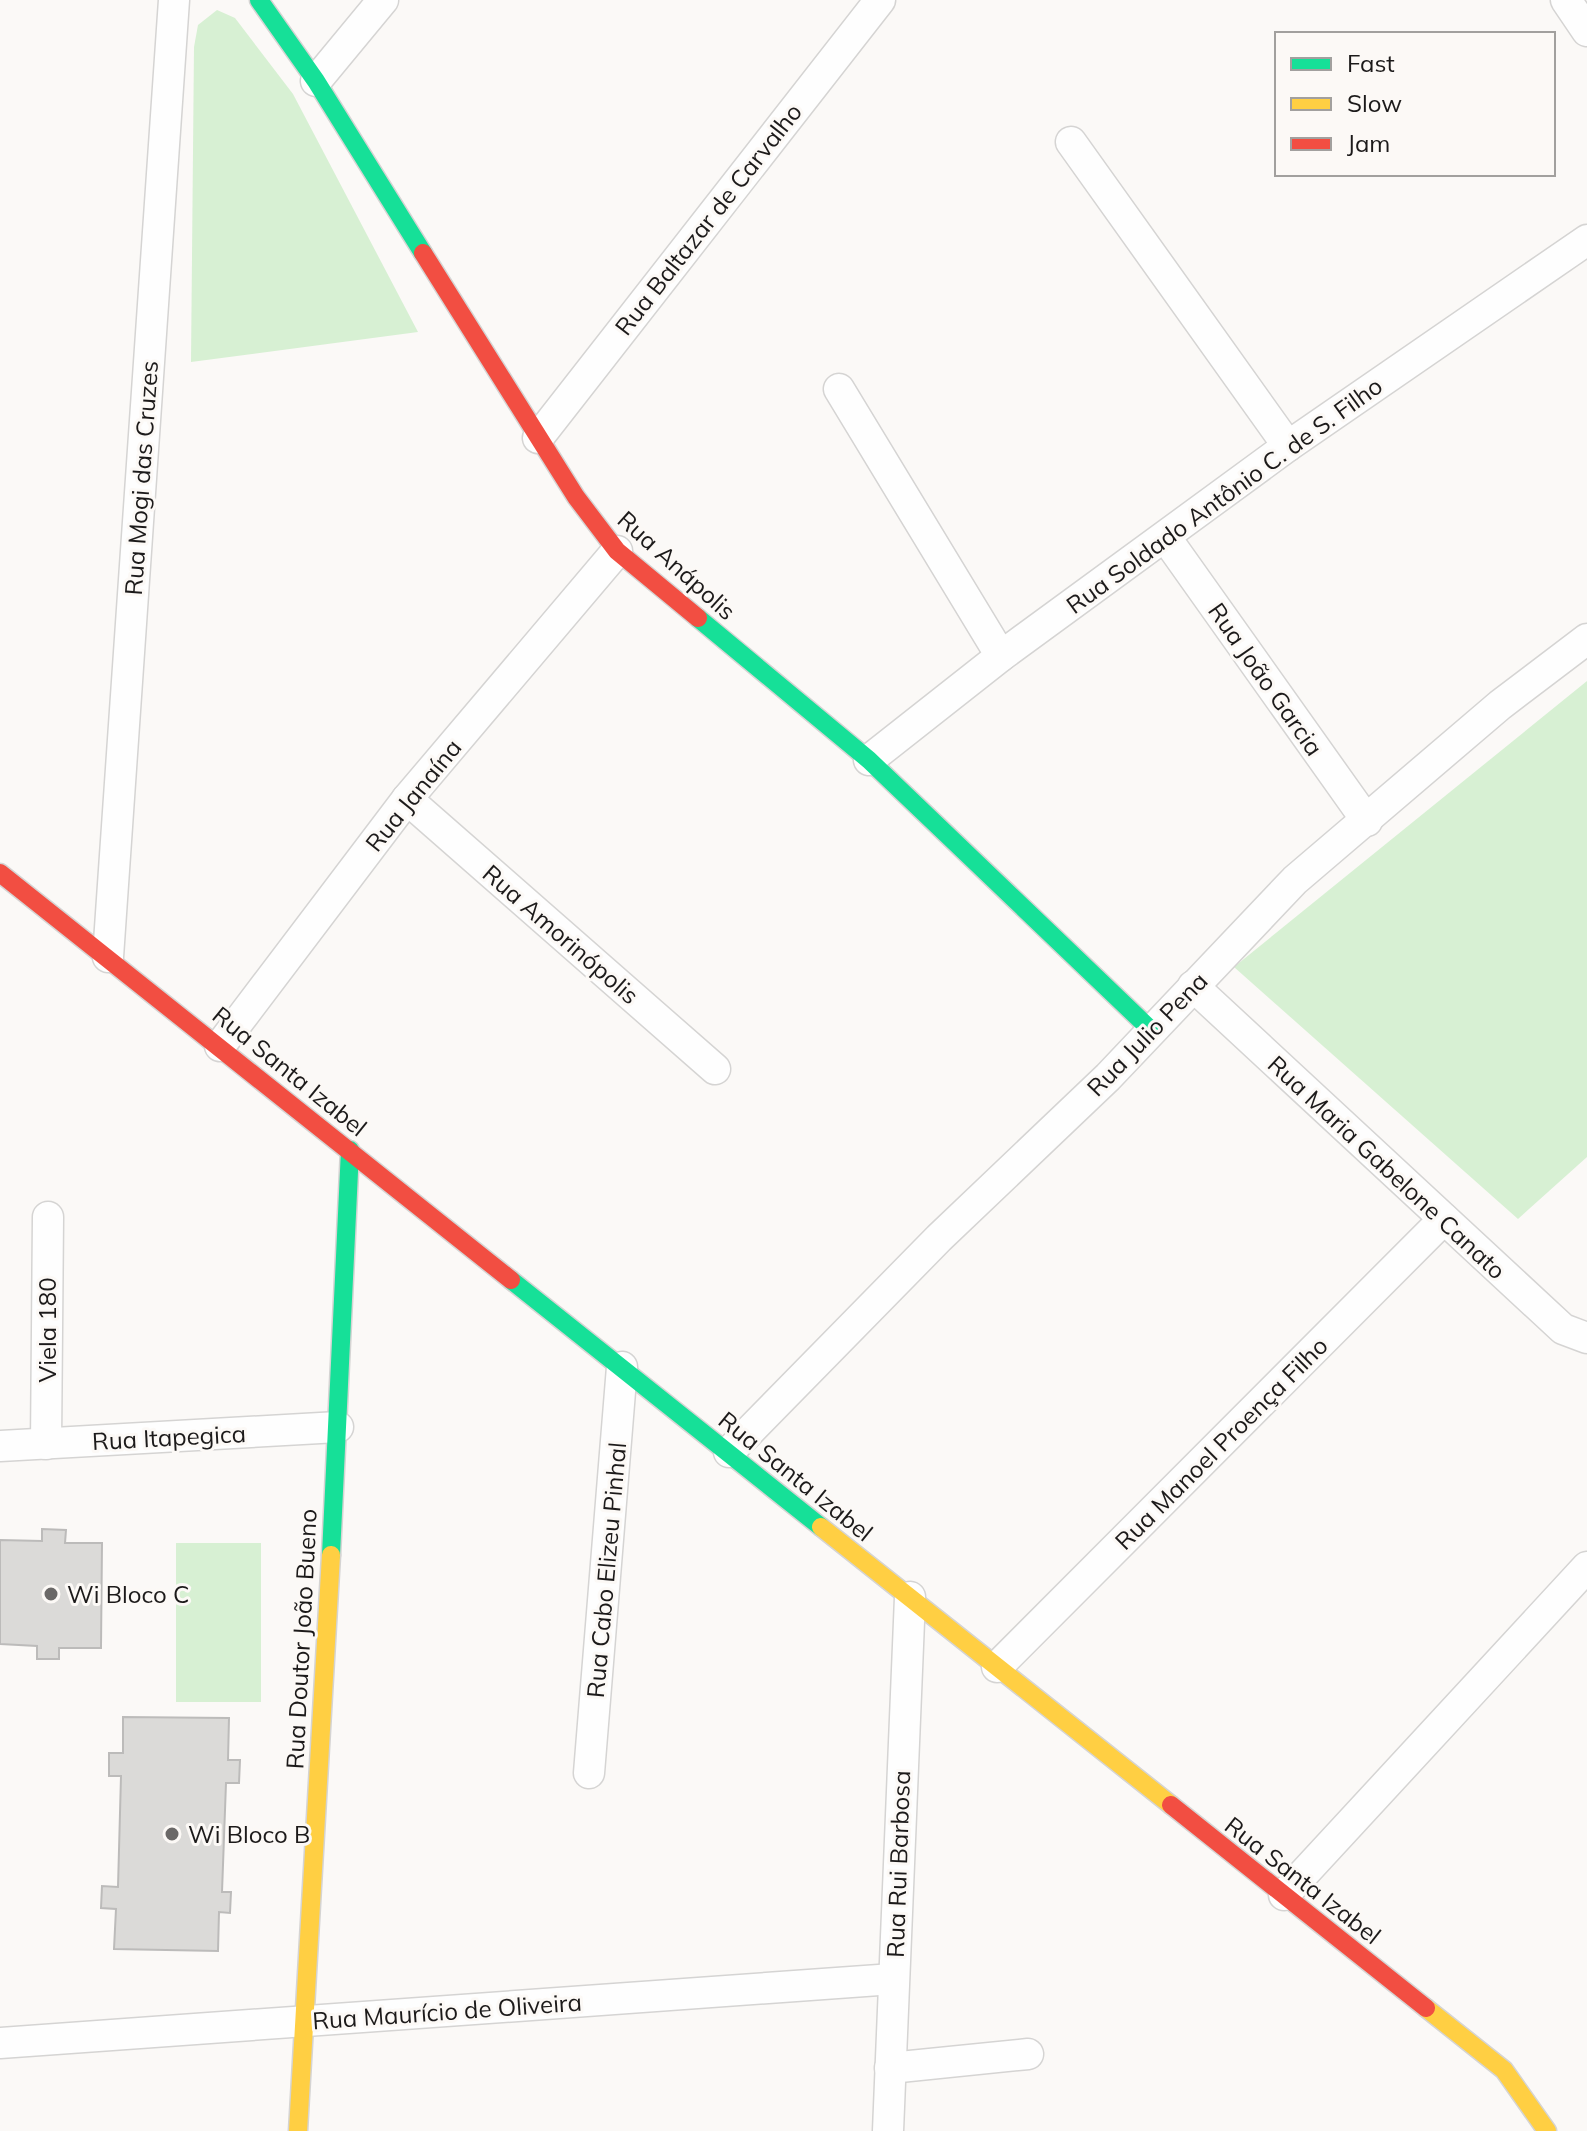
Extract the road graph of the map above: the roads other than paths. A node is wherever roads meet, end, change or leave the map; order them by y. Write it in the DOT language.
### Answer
graph roads {
  1 [pos="174,0"];
  2 [pos="259,0"];
  3 [pos="383,0"];
  4 [pos="880,0"];
  5 [pos="1566,0"];
  6 [pos="1587,31"];
  7 [pos="316,81"];
  8 [pos="1071,142"];
  9 [pos="1587,240"];
  10 [pos="839,389"];
  11 [pos="538,438"];
  12 [pos="1288,446"];
  13 [pos="1166,538"];
  14 [pos="617,551"];
  15 [pos="1587,639"];
  16 [pos="1001,656"];
  17 [pos="869,760"];
  18 [pos="407,799"];
  19 [pos="1367,821"];
  20 [pos="0,873"];
  21 [pos="108,957"];
  22 [pos="1193,986"];
  23 [pos="1151,1030"];
  24 [pos="220,1046"];
  25 [pos="715,1069"];
  26 [pos="350,1150"];
  27 [pos="48,1217"];
  28 [pos="1444,1219"];
  29 [pos="1587,1338"];
  30 [pos="622,1367"];
  31 [pos="338,1427"];
  32 [pos="46,1444"];
  33 [pos="0,1446"];
  34 [pos="729,1452"];
  35 [pos="1587,1567"];
  36 [pos="910,1597"];
  37 [pos="997,1667"];
  38 [pos="589,1773"];
  39 [pos="1284,1895"];
  40 [pos="893,1979"];
  41 [pos="303,2022"];
  42 [pos="0,2043"];
  43 [pos="1028,2054"];
  44 [pos="890,2068"];
  45 [pos="298,2131"];
  46 [pos="888,2131"];
  47 [pos="1547,2131"];
  1 -- 21 [label="street, Rua Mogi das Cruzes"];
  2 -- 7 [label="street, Rua Anápolis"];
  3 -- 7 [label="street"];
  4 -- 11 [label="street, Rua Baltazar de Carvalho"];
  5 -- 6 [label="street"];
  7 -- 11 [label="street, Rua Anápolis"];
  8 -- 12 [label="street"];
  9 -- 12 [label="street, Rua Soldado Antônio C. de S. Filho"];
  10 -- 16 [label="street"];
  11 -- 14 [label="street, Rua Anápolis"];
  12 -- 13 [label="street, Rua Soldado Antônio C. de S. Filho"];
  13 -- 16 [label="street, Rua Soldado Antônio C. de S. Filho"];
  13 -- 19 [label="street, Rua João Garcia"];
  14 -- 17 [label="street, Rua Anápolis"];
  14 -- 18 [label="street, Rua Janaína"];
  15 -- 19 [label="street, Rua Julio Pena"];
  16 -- 17 [label="street, Rua Soldado Antônio C. de S. Filho"];
  17 -- 23 [label="street, Rua Anápolis"];
  18 -- 24 [label="street, Rua Janaína"];
  18 -- 25 [label="street, Rua Amorinópolis"];
  19 -- 22 [label="street, Rua Julio Pena"];
  20 -- 21 [label="street, Rua Santa Izabel"];
  21 -- 24 [label="street, Rua Santa Izabel"];
  22 -- 23 [label="street, Rua Julio Pena"];
  22 -- 28 [label="street, Rua Maria Gabelone Canato"];
  23 -- 34 [label="street, Rua Julio Pena"];
  24 -- 26 [label="street, Rua Santa Izabel"];
  26 -- 30 [label="street, Rua Santa Izabel"];
  26 -- 31 [label="street, Rua Doutor João Bueno"];
  27 -- 32 [label="street, Viela 180"];
  28 -- 29 [label="street, Rua Maria Gabelone Canato"];
  28 -- 37 [label="street, Rua Manoel Proença Filho"];
  30 -- 34 [label="street, Rua Santa Izabel"];
  30 -- 38 [label="street, Rua Cabo Elizeu Pinhal"];
  31 -- 32 [label="street, Rua Itapegica"];
  31 -- 41 [label="street, Rua Doutor João Bueno"];
  32 -- 33 [label="street, Rua Itapegica"];
  34 -- 36 [label="street, Rua Santa Izabel"];
  35 -- 39 [label="street"];
  36 -- 37 [label="street, Rua Santa Izabel"];
  36 -- 40 [label="street, Rua Rui Barbosa"];
  37 -- 39 [label="street, Rua Santa Izabel"];
  39 -- 47 [label="street, Rua Santa Izabel"];
  40 -- 41 [label="street, Rua Maurício de Oliveira"];
  40 -- 44 [label="street, Rua Rui Barbosa"];
  41 -- 42 [label="street, Rua Maurício de Oliveira"];
  41 -- 45 [label="street, Rua Doutor João Bueno"];
  43 -- 44 [label="street"];
  44 -- 46 [label="street, Rua Rui Barbosa"];
}
